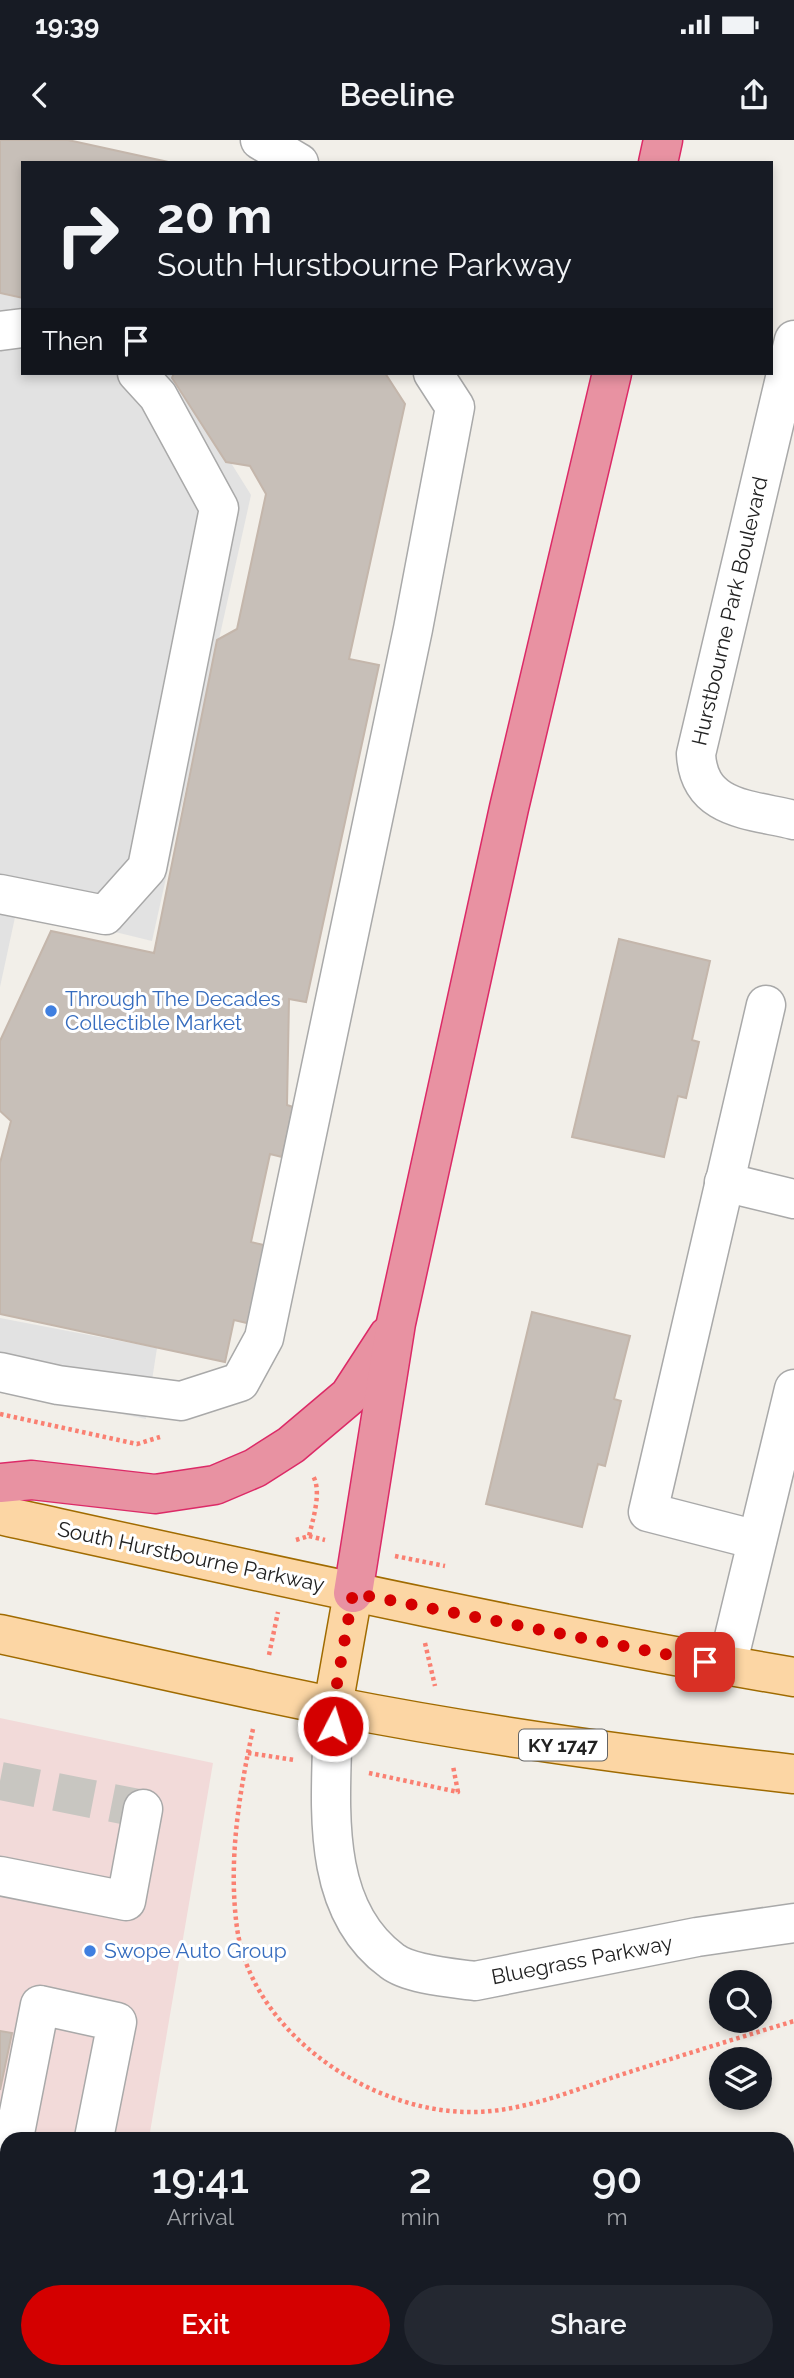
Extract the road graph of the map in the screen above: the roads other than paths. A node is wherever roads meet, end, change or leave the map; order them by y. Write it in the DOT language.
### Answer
graph roads {
  1 [pos="260,140"];
  2 [pos="663,140"];
  3 [pos="296,161"];
  4 [pos="658,161"];
  5 [pos="21,328"];
  6 [pos="0,331"];
  7 [pos="794,340"];
  8 [pos="139,375"];
  9 [pos="434,375"];
  10 [pos="612,375"];
  11 [pos="794,820"];
  12 [pos="0,894"];
  13 [pos="766,1005"];
  14 [pos="724,1182"];
  15 [pos="794,1199"];
  16 [pos="396,1323"];
  17 [pos="0,1372"];
  18 [pos="791,1412"];
  19 [pos="0,1483"];
  20 [pos="0,1515"];
  21 [pos="757,1540"];
  22 [pos="353,1593"];
  23 [pos="0,1634"];
  24 [pos="727,1666"];
  25 [pos="794,1677"];
  26 [pos="333,1706"];
  27 [pos="794,1774"];
  28 [pos="143,1810"];
  29 [pos="0,1876"];
  30 [pos="794,1923"];
  31 [pos="15,2132"];
  32 [pos="95,2132"];
  1 -- 3 [label="street"];
  2 -- 4 [label="highway"];
  5 -- 6 [label="street"];
  7 -- 11 [label="street, Hurstbourne Park Boulevard"];
  8 -- 12 [label="street"];
  9 -- 17 [label="street"];
  10 -- 16 [label="highway"];
  13 -- 14 [label="street"];
  14 -- 15 [label="street"];
  14 -- 21 [label="street"];
  16 -- 19 [label="highway"];
  16 -- 22 [label="highway"];
  18 -- 21 [label="street"];
  20 -- 22 [label="main road, South Hurstbourne Parkway"];
  21 -- 24 [label="street"];
  22 -- 24 [label="main road, South Hurstbourne Parkway"];
  22 -- 26 [label="main road"];
  23 -- 26 [label="main road, KY 1747"];
  24 -- 25 [label="main road, South Hurstbourne Parkway"];
  26 -- 27 [label="main road, KY 1747"];
  26 -- 30 [label="street, Bluegrass Parkway"];
  28 -- 29 [label="street"];
  31 -- 32 [label="street"];
}
